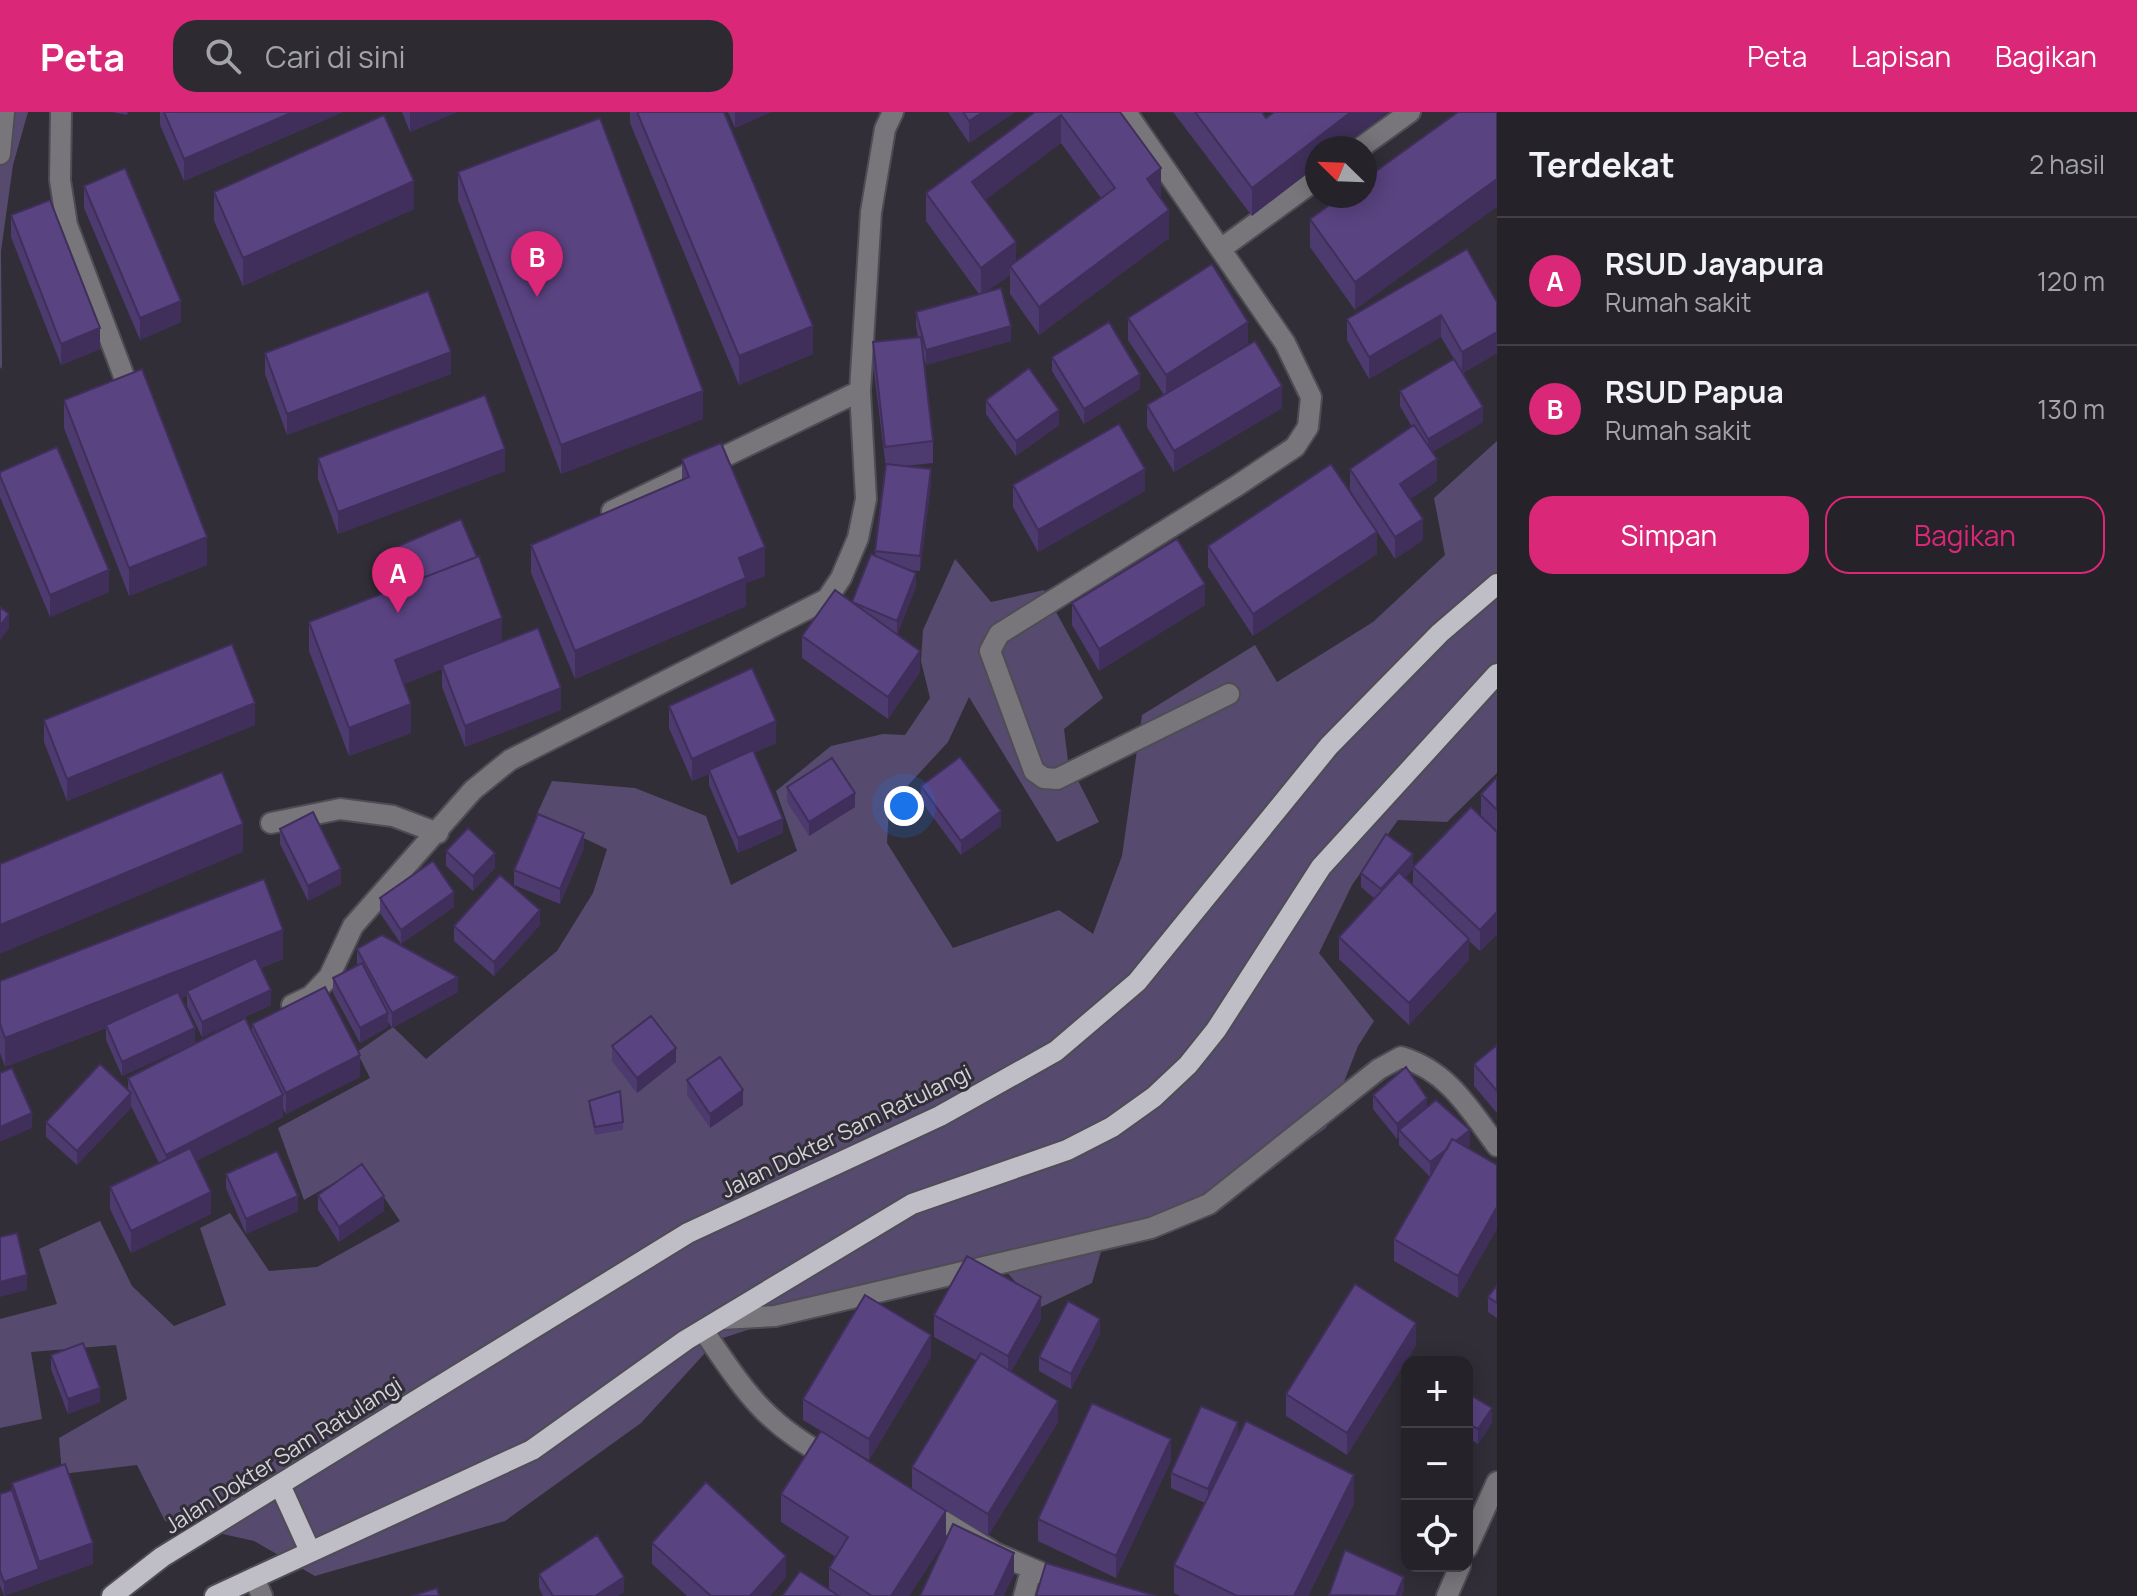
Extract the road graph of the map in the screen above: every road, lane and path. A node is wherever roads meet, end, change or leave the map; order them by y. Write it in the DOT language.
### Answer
graph roads {
  1 [pos="4,112"];
  2 [pos="61,112"];
  3 [pos="893,112"];
  4 [pos="1126,112"];
  5 [pos="1410,112"];
  6 [pos="1377,136"];
  7 [pos="0,154"];
  8 [pos="1305,188"];
  9 [pos="1222,248"];
  10 [pos="125,379"];
  11 [pos="860,391"];
  12 [pos="599,518"];
  13 [pos="1497,584"];
  14 [pos="1497,674"];
  15 [pos="1229,694"];
  16 [pos="271,823"];
  17 [pos="438,833"];
  18 [pos="269,1017"];
  19 [pos="1497,1146"];
  20 [pos="721,1319"];
  21 [pos="703,1330"];
  22 [pos="858,1473"];
  23 [pos="1497,1482"];
  24 [pos="280,1485"];
  25 [pos="911,1502"];
  26 [pos="1473,1535"];
  27 [pos="310,1551"];
  28 [pos="1031,1570"];
  29 [pos="1457,1572"];
  30 [pos="258,1587"];
  31 [pos="112,1596"];
  32 [pos="215,1596"];
  33 [pos="1024,1596"];
  34 [pos="1096,1596"];
  35 [pos="1447,1596"];
  1 -- 7 [label="street"];
  2 -- 10 [label="street"];
  3 -- 11 [label="street"];
  4 -- 9 [label="street"];
  5 -- 6 [label="street"];
  8 -- 9 [label="street"];
  9 -- 15 [label="street"];
  11 -- 12 [label="street"];
  11 -- 17 [label="street"];
  13 -- 24 [label="main road, Jalan Dokter Sam Ratulangi"];
  14 -- 20 [label="main road"];
  16 -- 17 [label="street"];
  17 -- 18 [label="street"];
  19 -- 20 [label="street"];
  20 -- 21 [label="main road"];
  21 -- 22 [label="street"];
  21 -- 27 [label="main road"];
  23 -- 26 [label="street"];
  24 -- 27 [label="main road"];
  24 -- 31 [label="main road, Jalan Dokter Sam Ratulangi"];
  25 -- 28 [label="street"];
  27 -- 30 [label="main road"];
  28 -- 33 [label="street"];
  28 -- 34 [label="street"];
  29 -- 35 [label="street"];
  30 -- 32 [label="main road"];
}
